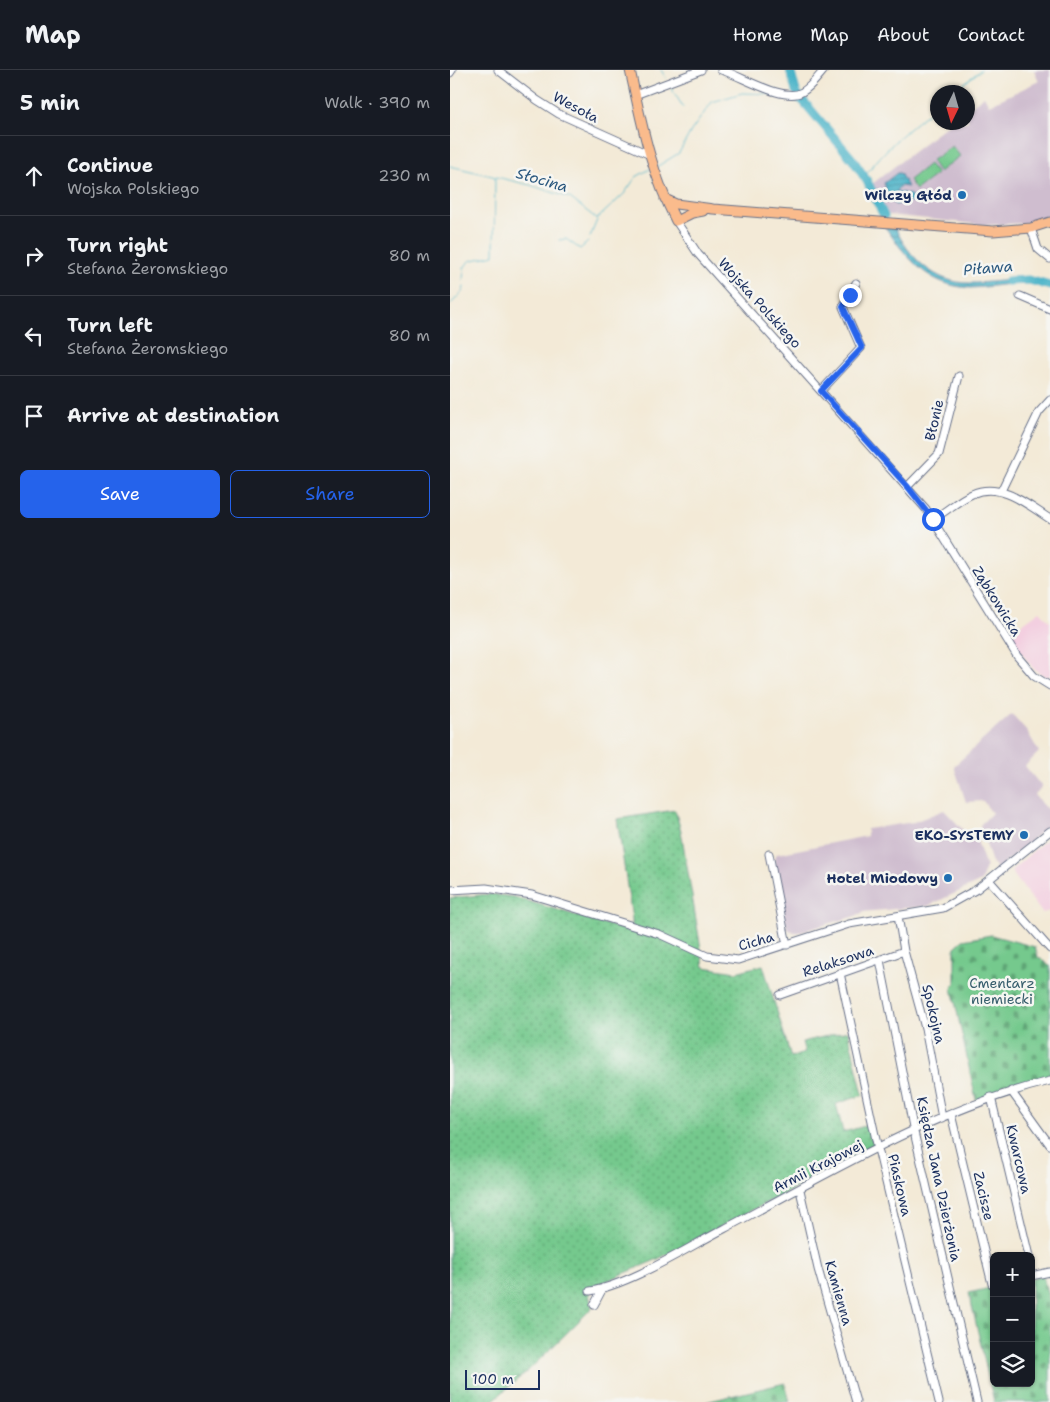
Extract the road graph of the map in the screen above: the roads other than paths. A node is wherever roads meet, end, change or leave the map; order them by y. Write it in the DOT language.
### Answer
graph roads {
  1 [pos="498,70"];
  2 [pos="630,70"];
  3 [pos="701,70"];
  4 [pos="721,70"];
  5 [pos="824,70"];
  6 [pos="635,95"];
  7 [pos="650,158"];
  8 [pos="665,199"];
  9 [pos="690,206"];
  10 [pos="713,209"];
  11 [pos="674,218"];
  12 [pos="1050,222"];
  13 [pos="1031,228"];
  14 [pos="1050,258"];
  15 [pos="856,283"];
  16 [pos="1020,296"];
  17 [pos="1050,309"];
  18 [pos="959,376"];
  19 [pos="821,391"];
  20 [pos="1050,400"];
  21 [pos="908,487"];
  22 [pos="1001,492"];
  23 [pos="933,519"];
  24 [pos="1050,519"];
  25 [pos="1050,686"];
  26 [pos="1050,831"];
  27 [pos="769,854"];
  28 [pos="989,880"];
  29 [pos="450,890"];
  30 [pos="898,916"];
  31 [pos="787,944"];
  32 [pos="1050,949"];
  33 [pos="904,950"];
  34 [pos="880,960"];
  35 [pos="840,973"];
  36 [pos="780,995"];
  37 [pos="1050,1081"];
  38 [pos="1011,1091"];
  39 [pos="991,1097"];
  40 [pos="951,1114"];
  41 [pos="942,1118"];
  42 [pos="914,1132"];
  43 [pos="1050,1144"];
  44 [pos="878,1149"];
  45 [pos="800,1190"];
  46 [pos="1028,1252"];
  47 [pos="990,1272"];
  48 [pos="1050,1272"];
  49 [pos="1035,1275"];
  50 [pos="603,1288"];
  51 [pos="590,1290"];
  52 [pos="594,1305"];
  53 [pos="856,1402"];
  54 [pos="939,1402"];
  55 [pos="977,1402"];
  1 -- 7 [label="street, Wesoła"];
  2 -- 6 [label="main road, Wojska Polskiego"];
  3 -- 6 [label="street"];
  4 -- 5 [label="street"];
  6 -- 7 [label="main road, Wojska Polskiego"];
  7 -- 8 [label="main road, Wojska Polskiego"];
  8 -- 9 [label="main road"];
  8 -- 11 [label="main road, Wojska Polskiego"];
  9 -- 10 [label="main road"];
  9 -- 11 [label="main road"];
  10 -- 11 [label="main road"];
  10 -- 13 [label="main road"];
  11 -- 19 [label="street, Wojska Polskiego"];
  12 -- 13 [label="main road"];
  13 -- 14 [label="street"];
  15 -- 19 [label="street"];
  16 -- 17 [label="street"];
  18 -- 21 [label="street, Błonie"];
  19 -- 21 [label="street, Wojska Polskiego"];
  20 -- 22 [label="street"];
  21 -- 23 [label="street, Wojska Polskiego"];
  22 -- 23 [label="street"];
  22 -- 24 [label="street"];
  23 -- 25 [label="street, Ząbkowicka"];
  26 -- 28 [label="street, Cicha"];
  27 -- 31 [label="street"];
  28 -- 30 [label="street, Cicha"];
  28 -- 32 [label="street"];
  29 -- 31 [label="street, Cicha"];
  30 -- 31 [label="street, Cicha"];
  30 -- 33 [label="street, Spokojna"];
  33 -- 34 [label="street, Relaksowa"];
  33 -- 41 [label="street, Spokojna"];
  34 -- 35 [label="street, Relaksowa"];
  34 -- 42 [label="street, Księdza Jana Dzierżonia"];
  35 -- 36 [label="street, Relaksowa"];
  35 -- 44 [label="street, Piaskowa"];
  37 -- 38 [label="street, Armii Krajowej"];
  38 -- 39 [label="street, Armii Krajowej"];
  38 -- 43 [label="street"];
  39 -- 40 [label="street, Armii Krajowej"];
  39 -- 46 [label="street, Kwarcowa"];
  40 -- 41 [label="street, Armii Krajowej"];
  40 -- 47 [label="street, Zacisze"];
  41 -- 42 [label="street, Armii Krajowej"];
  42 -- 44 [label="street, Armii Krajowej"];
  42 -- 55 [label="street, Księdza Jana Dzierżonia"];
  44 -- 45 [label="street, Armii Krajowej"];
  44 -- 54 [label="street, Piaskowa"];
  45 -- 50 [label="street, Armii Krajowej"];
  45 -- 53 [label="street, Kamienna"];
  48 -- 49 [label="street"];
  50 -- 51 [label="street, Armii Krajowej"];
  50 -- 52 [label="street"];
}
